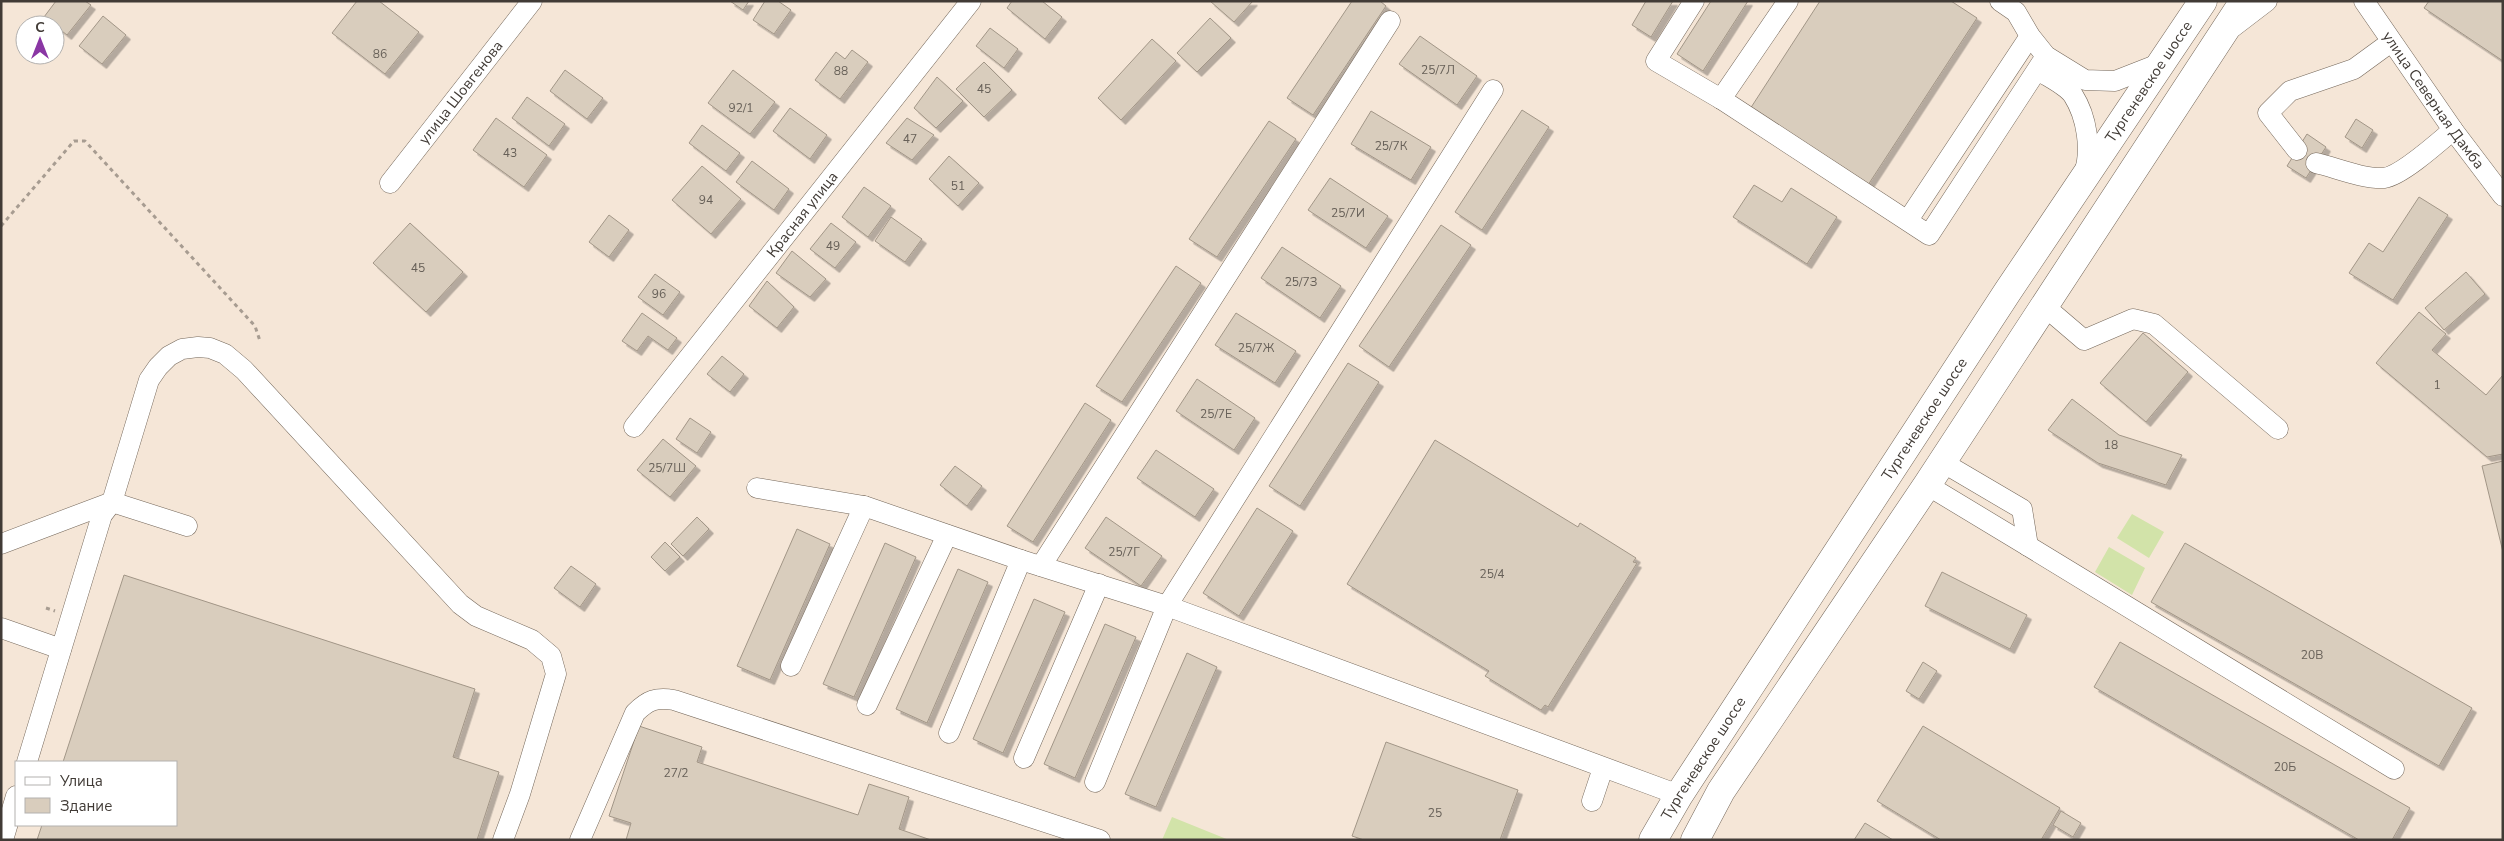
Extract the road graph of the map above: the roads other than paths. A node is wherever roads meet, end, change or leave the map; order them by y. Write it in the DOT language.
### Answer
graph roads {
  1 [pos="532,1"];
  2 [pos="971,1"];
  3 [pos="1694,1"];
  4 [pos="1788,1"];
  5 [pos="2000,1"];
  6 [pos="2203,1"];
  7 [pos="2244,1"];
  8 [pos="2267,1"];
  9 [pos="2364,2"];
  10 [pos="1390,21"];
  11 [pos="2030,36"];
  12 [pos="2222,36"];
  13 [pos="2391,42"];
  14 [pos="2042,63"];
  15 [pos="2161,63"];
  16 [pos="1493,90"];
  17 [pos="1721,99"];
  18 [pos="2453,130"];
  19 [pos="2297,150"];
  20 [pos="2316,163"];
  21 [pos="390,183"];
  22 [pos="2080,185"];
  23 [pos="2503,196"];
  24 [pos="1908,220"];
  25 [pos="2043,305"];
  26 [pos="634,427"];
  27 [pos="2278,429"];
  28 [pos="1942,462"];
  29 [pos="1927,485"];
  30 [pos="757,488"];
  31 [pos="112,502"];
  32 [pos="864,506"];
  33 [pos="187,526"];
  34 [pos="947,535"];
  35 [pos="1,544"];
  36 [pos="2028,546"];
  37 [pos="1021,560"];
  38 [pos="1041,566"];
  39 [pos="1099,584"];
  40 [pos="1167,606"];
  41 [pos="1,628"];
  42 [pos="61,649"];
  43 [pos="791,666"];
  44 [pos="867,706"];
  45 [pos="949,733"];
  46 [pos="1024,758"];
  47 [pos="26,761"];
  48 [pos="1603,768"];
  49 [pos="2394,769"];
  50 [pos="1095,782"];
  51 [pos="1679,795"];
  52 [pos="15,799"];
  53 [pos="1592,800"];
  54 [pos="3,840"];
  55 [pos="503,840"];
  56 [pos="580,840"];
  57 [pos="1100,840"];
  58 [pos="1653,840"];
  59 [pos="1695,840"];
  1 -- 21 [label="street, улица Шовгенова"];
  2 -- 26 [label="street, Красная улица"];
  3 -- 17 [label="street"];
  4 -- 17 [label="street"];
  5 -- 11 [label="street"];
  6 -- 15 [label="highway, Тургеневское шоссе"];
  7 -- 12 [label="highway"];
  8 -- 12 [label="street"];
  9 -- 13 [label="street, улица Северная Дамба"];
  10 -- 38 [label="street"];
  11 -- 14 [label="street"];
  11 -- 24 [label="street"];
  12 -- 25 [label="highway"];
  13 -- 18 [label="street, улица Северная Дамба"];
  13 -- 19 [label="street"];
  14 -- 15 [label="street"];
  14 -- 22 [label="street"];
  14 -- 24 [label="street"];
  15 -- 22 [label="highway, Тургеневское шоссе"];
  16 -- 40 [label="street"];
  17 -- 24 [label="street"];
  18 -- 20 [label="street"];
  18 -- 23 [label="street, улица Северная Дамба"];
  22 -- 51 [label="highway, Тургеневское шоссе"];
  25 -- 27 [label="street"];
  25 -- 28 [label="highway"];
  28 -- 29 [label="highway"];
  28 -- 36 [label="street"];
  29 -- 36 [label="street"];
  29 -- 59 [label="highway"];
  30 -- 32 [label="street"];
  31 -- 33 [label="street"];
  31 -- 35 [label="street"];
  31 -- 42 [label="street"];
  31 -- 55 [label="street"];
  32 -- 34 [label="street"];
  32 -- 43 [label="street"];
  34 -- 37 [label="street"];
  34 -- 44 [label="street"];
  36 -- 49 [label="street"];
  37 -- 38 [label="street"];
  37 -- 45 [label="street"];
  38 -- 39 [label="street"];
  39 -- 40 [label="street"];
  39 -- 46 [label="street"];
  40 -- 48 [label="street"];
  40 -- 50 [label="street"];
  41 -- 42 [label="street"];
  42 -- 47 [label="street"];
  48 -- 51 [label="street"];
  48 -- 53 [label="street"];
  51 -- 58 [label="highway, Тургеневское шоссе"];
  52 -- 54 [label="street"];
  56 -- 57 [label="street"];
}
